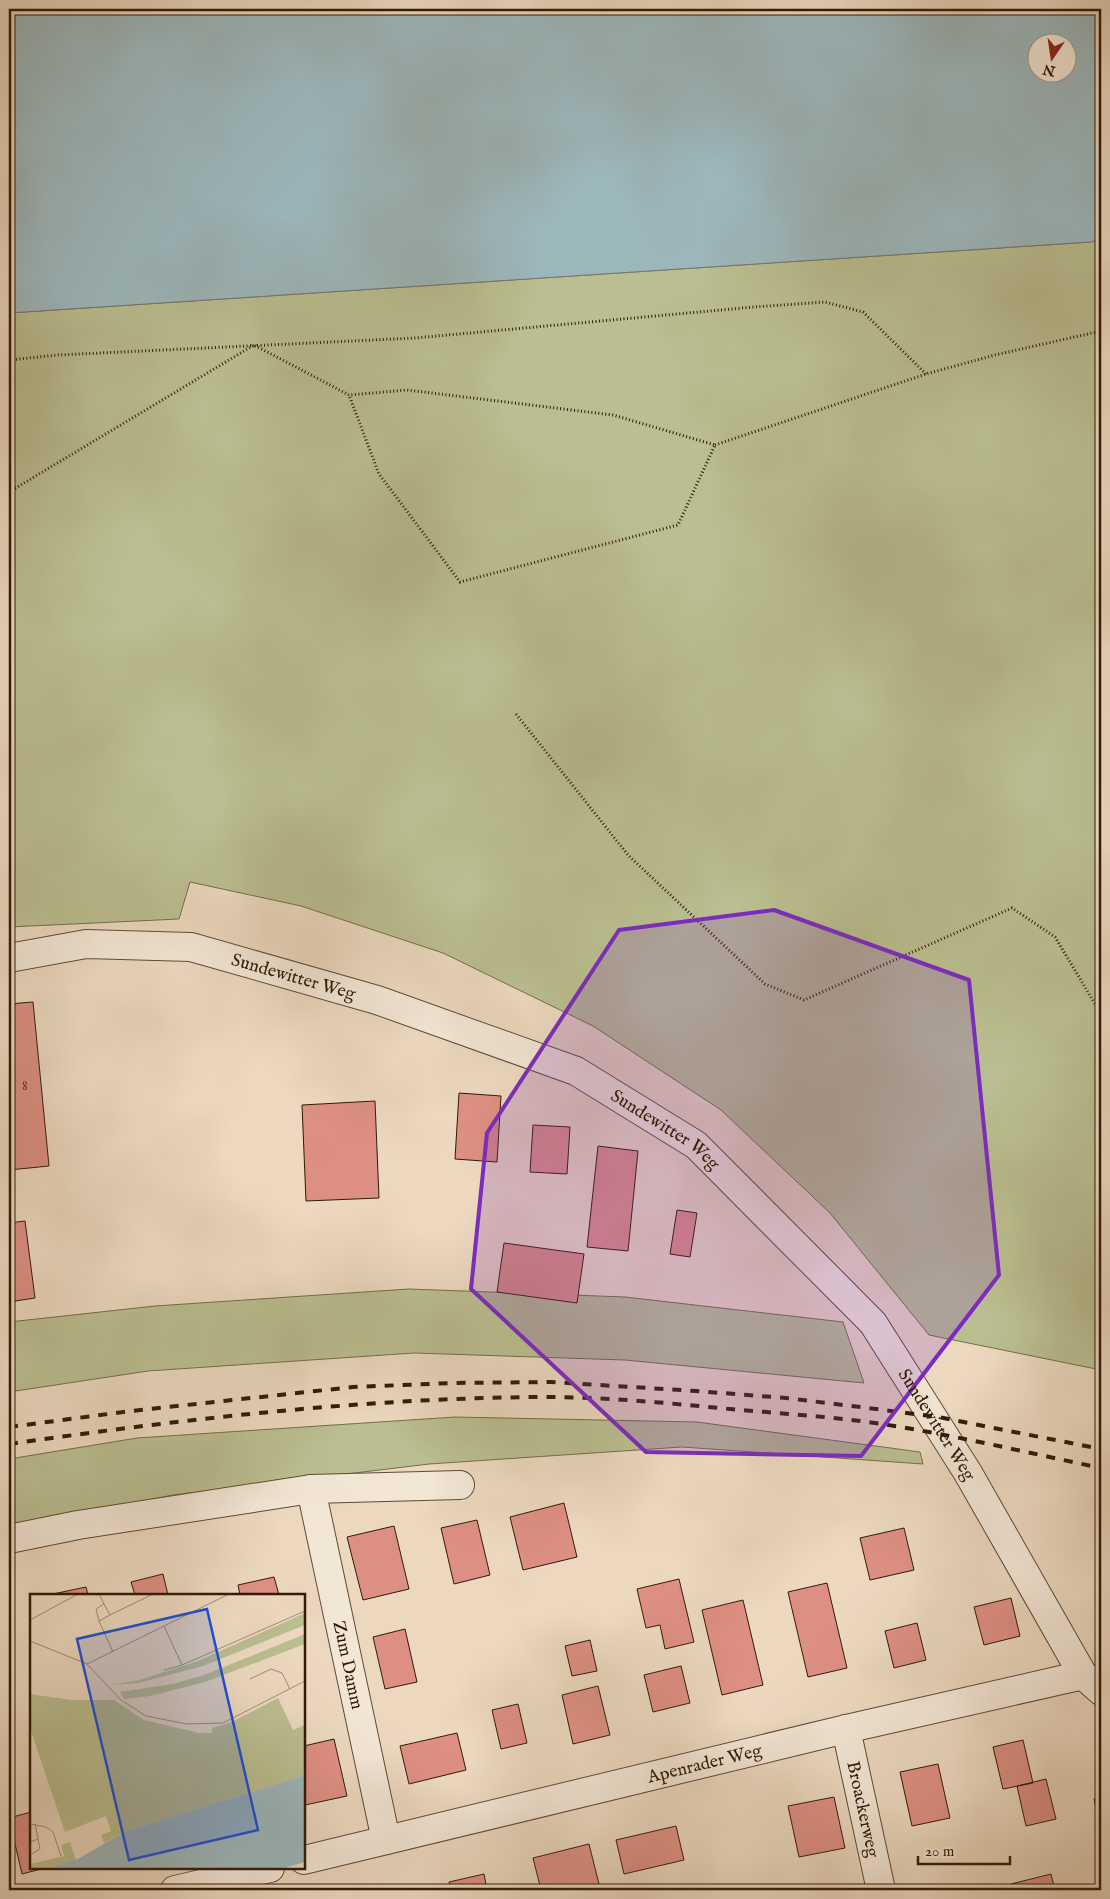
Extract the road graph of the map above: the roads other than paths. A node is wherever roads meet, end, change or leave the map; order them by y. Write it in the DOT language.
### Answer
graph roads {
  1 [pos="9,958"];
  2 [pos="460,1484"];
  3 [pos="311,1489"];
  4 [pos="9,1540"];
  5 [pos="1092,1683"];
  6 [pos="846,1729"];
  7 [pos="386,1840"];
  8 [pos="305,1860"];
  9 [pos="266,1869"];
  10 [pos="175,1890"];
  11 [pos="881,1890"];
  1 -- 5 [label="street, Sundewitter Weg"];
  2 -- 3 [label="street"];
  3 -- 4 [label="street"];
  3 -- 7 [label="street, Zum Damm"];
  5 -- 6 [label="street, Apenrader Weg"];
  6 -- 7 [label="street, Apenrader Weg"];
  6 -- 11 [label="street, Broackerweg"];
  7 -- 8 [label="street, Apenrader Weg"];
  9 -- 10 [label="street"];
}
